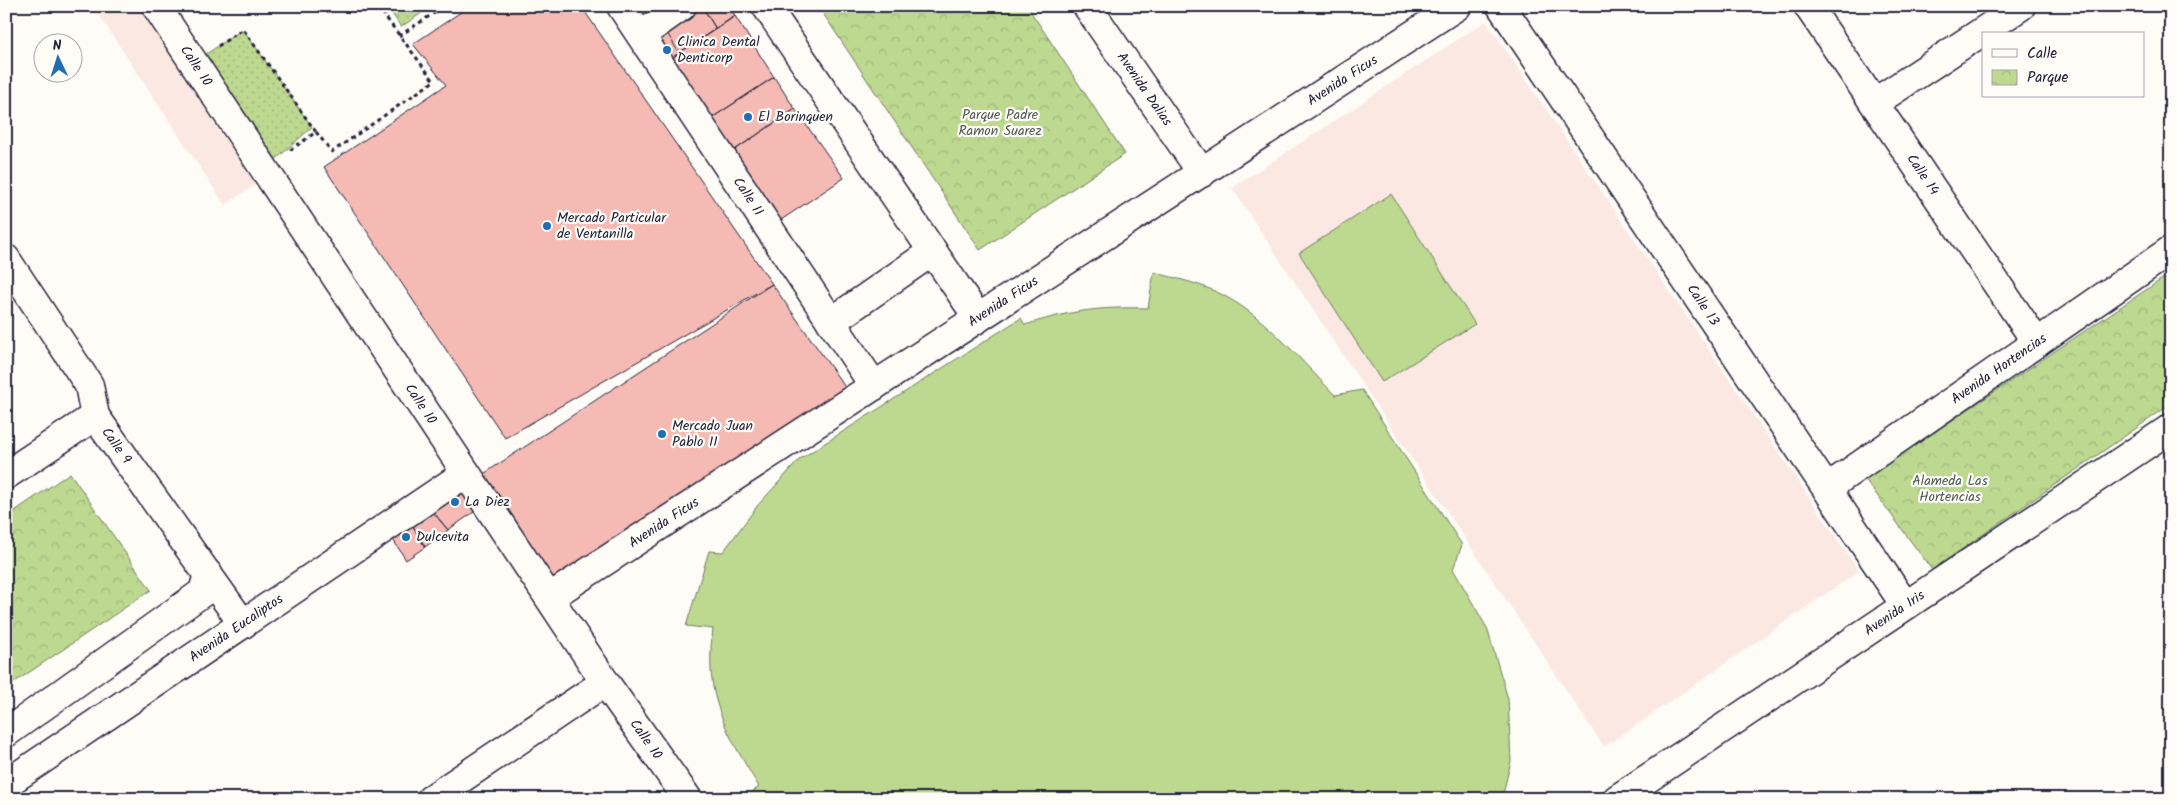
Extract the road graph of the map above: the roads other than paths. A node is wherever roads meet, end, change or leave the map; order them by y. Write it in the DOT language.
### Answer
graph roads {
  1 [pos="156,6"];
  2 [pos="621,6"];
  3 [pos="682,6"];
  4 [pos="766,6"];
  5 [pos="1087,6"];
  6 [pos="1457,6"];
  7 [pos="1501,6"];
  8 [pos="1808,6"];
  9 [pos="2021,6"];
  10 [pos="641,35"];
  11 [pos="1874,103"];
  12 [pos="1202,173"];
  13 [pos="2171,250"];
  14 [pos="933,251"];
  15 [pos="6,259"];
  16 [pos="978,318"];
  17 [pos="832,322"];
  18 [pos="2037,343"];
  19 [pos="874,386"];
  20 [pos="94,416"];
  21 [pos="2171,428"];
  22 [pos="466,473"];
  23 [pos="6,475"];
  24 [pos="1826,488"];
  25 [pos="208,574"];
  26 [pos="550,597"];
  27 [pos="1905,604"];
  28 [pos="243,624"];
  29 [pos="605,682"];
  30 [pos="6,732"];
  31 [pos="9,777"];
  32 [pos="431,799"];
  33 [pos="688,799"];
  34 [pos="1617,799"];
  1 -- 22 [label="street, Calle 10"];
  2 -- 10 [label="street, Calle 11"];
  3 -- 10 [label="street"];
  4 -- 14 [label="street"];
  5 -- 12 [label="street, Avenida Dalias"];
  6 -- 12 [label="street, Avenida Ficus"];
  7 -- 24 [label="street, Calle 13"];
  8 -- 11 [label="street, Calle 14"];
  9 -- 11 [label="street"];
  10 -- 17 [label="street, Calle 11"];
  11 -- 18 [label="street, Calle 14"];
  12 -- 16 [label="street, Avenida Ficus"];
  13 -- 18 [label="street, Avenida Hortencias"];
  14 -- 16 [label="street"];
  14 -- 17 [label="street"];
  15 -- 20 [label="street, Calle 9"];
  16 -- 19 [label="street, Avenida Ficus"];
  17 -- 19 [label="street, Calle 11"];
  18 -- 24 [label="street, Avenida Hortencias"];
  19 -- 26 [label="street, Avenida Ficus"];
  20 -- 23 [label="street"];
  20 -- 25 [label="street, Calle 9"];
  21 -- 27 [label="street, Avenida Iris"];
  22 -- 26 [label="street, Calle 10"];
  22 -- 28 [label="street, Avenida Eucaliptos"];
  24 -- 27 [label="street, Calle 13"];
  25 -- 28 [label="street, Calle 9"];
  25 -- 30 [label="street"];
  26 -- 29 [label="street, Calle 10"];
  27 -- 34 [label="street, Avenida Iris"];
  28 -- 31 [label="street, Avenida Eucaliptos"];
  29 -- 32 [label="street"];
  29 -- 33 [label="street, Calle 10"];
}
